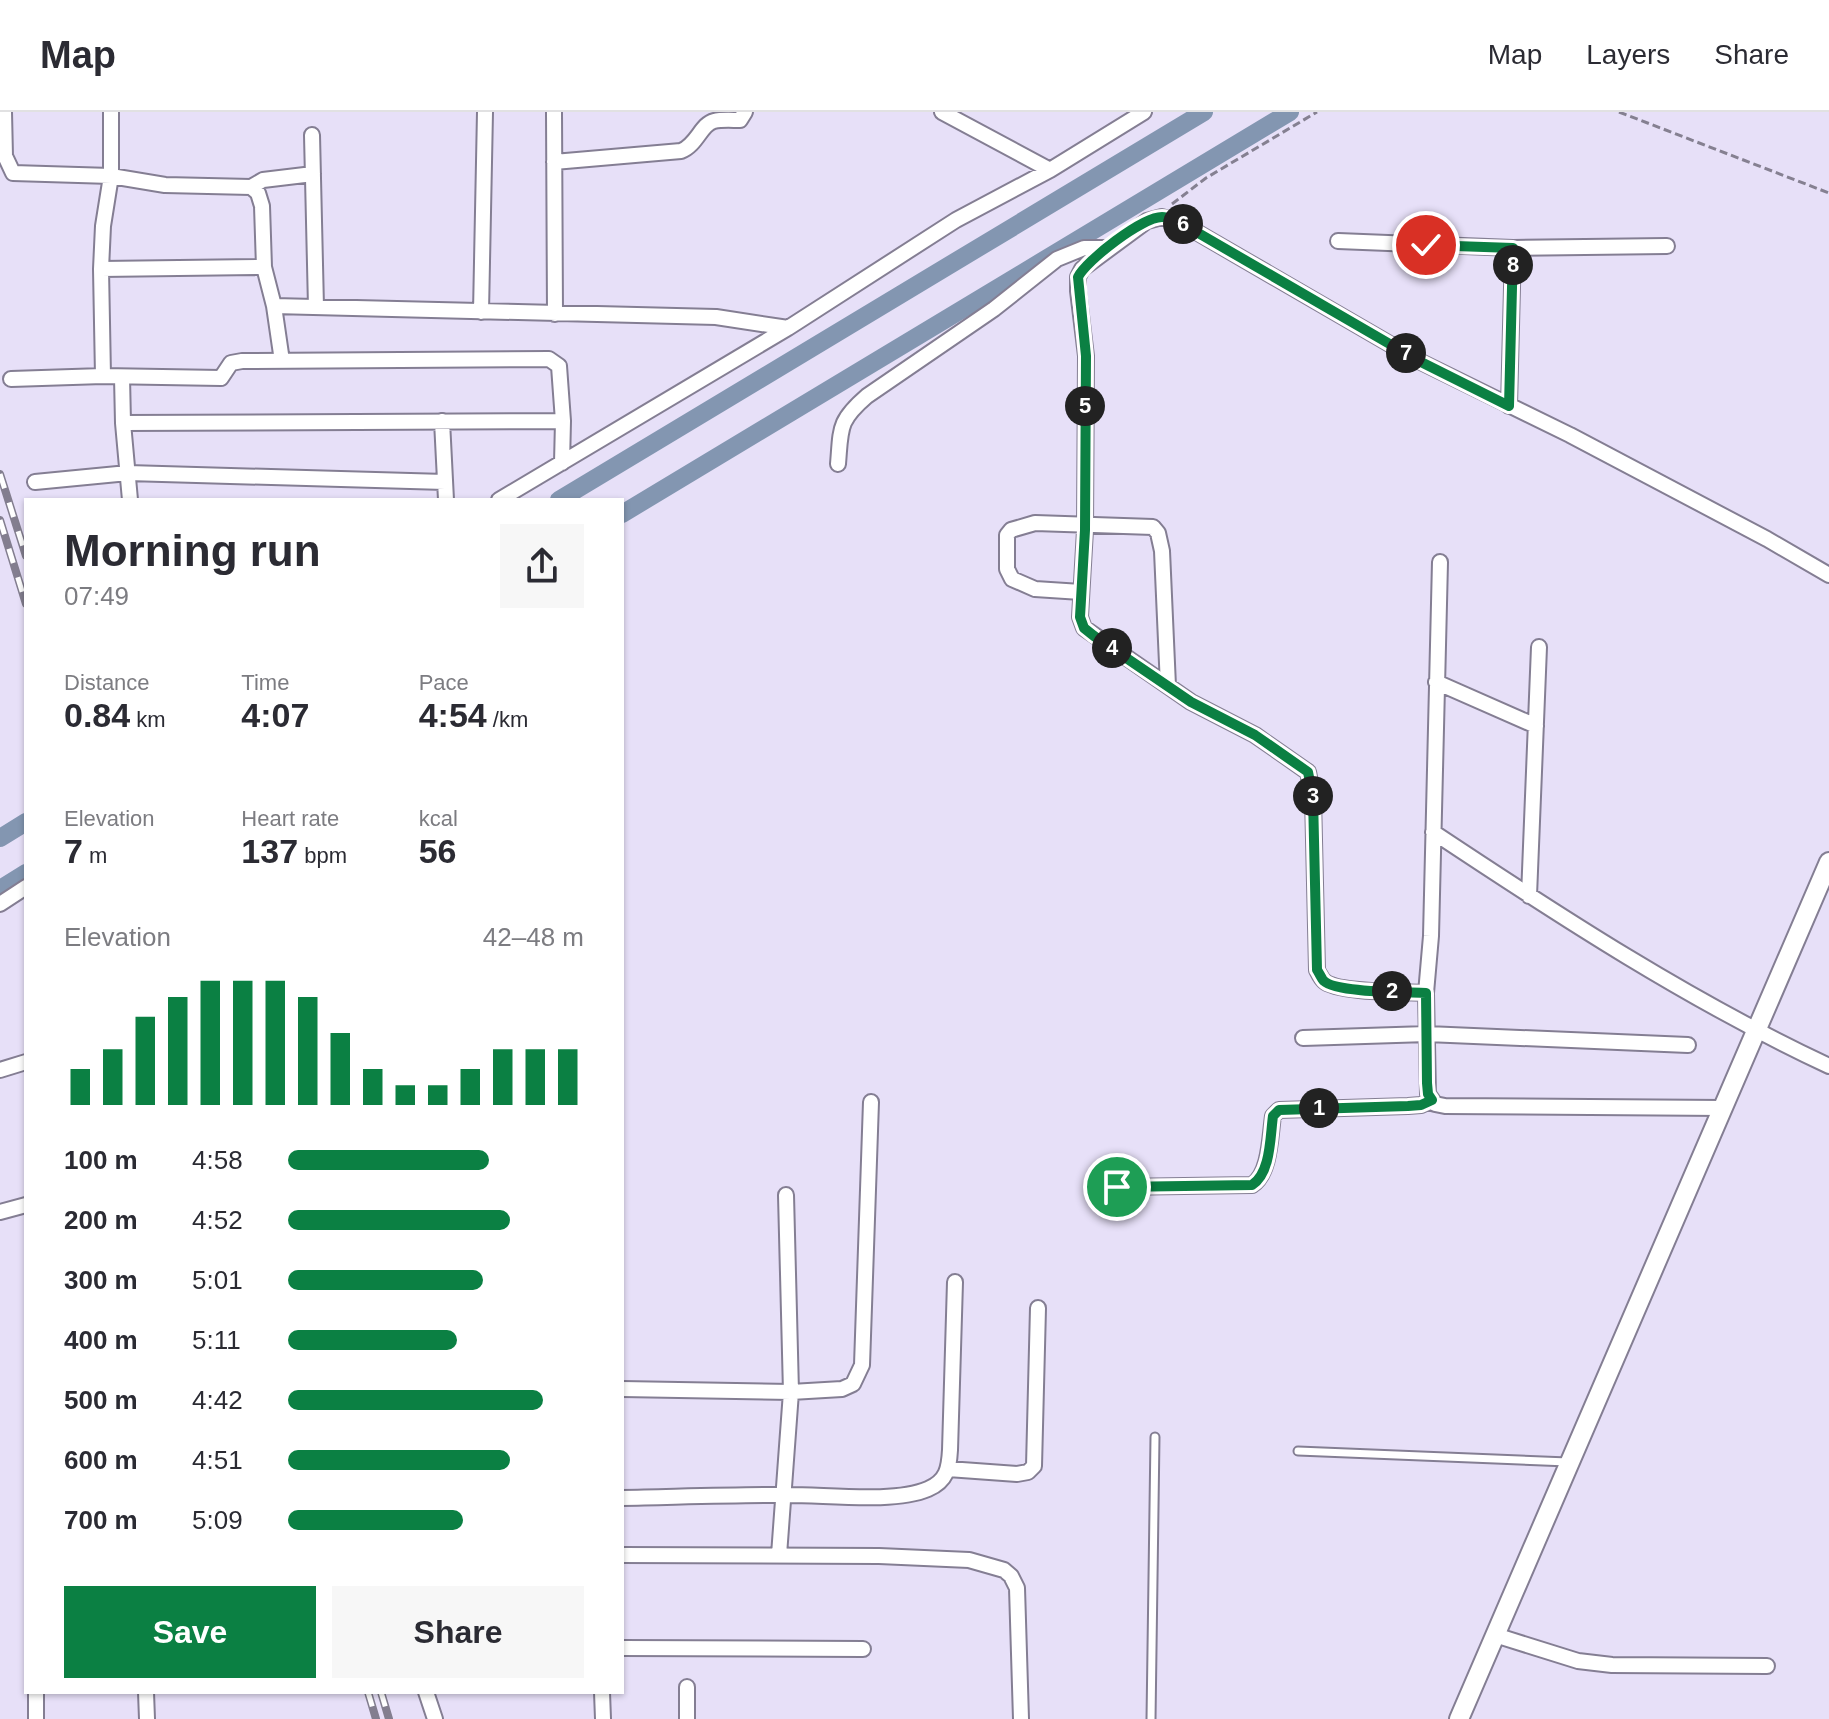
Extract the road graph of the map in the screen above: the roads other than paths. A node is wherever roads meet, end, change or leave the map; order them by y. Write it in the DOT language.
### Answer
graph roads {
  1 [pos="4,112"];
  2 [pos="111,112"];
  3 [pos="485,112"];
  4 [pos="554,112"];
  5 [pos="745,112"];
  6 [pos="942,112"];
  7 [pos="1144,112"];
  8 [pos="312,135"];
  9 [pos="554,162"];
  10 [pos="1050,170"];
  11 [pos="313,174"];
  12 [pos="111,176"];
  13 [pos="251,187"];
  14 [pos="1338,241"];
  15 [pos="1667,246"];
  16 [pos="1108,248"];
  17 [pos="1513,248"];
  18 [pos="264,267"];
  19 [pos="101,269"];
  20 [pos="274,306"];
  21 [pos="316,307"];
  22 [pos="481,312"];
  23 [pos="555,314"];
  24 [pos="788,328"];
  25 [pos="282,361"];
  26 [pos="103,376"];
  27 [pos="122,377"];
  28 [pos="11,379"];
  29 [pos="1509,406"];
  30 [pos="442,421"];
  31 [pos="563,421"];
  32 [pos="123,423"];
  33 [pos="562,463"];
  34 [pos="838,464"];
  35 [pos="128,473"];
  36 [pos="35,482"];
  37 [pos="445,482"];
  38 [pos="130,498"];
  39 [pos="446,498"];
  40 [pos="502,498"];
  41 [pos="1085,523"];
  42 [pos="1440,562"];
  43 [pos="1829,575"];
  44 [pos="1081,592"];
  45 [pos="1539,647"];
  46 [pos="1436,682"];
  47 [pos="1168,686"];
  48 [pos="1536,726"];
  49 [pos="1433,832"];
  50 [pos="1829,862"];
  51 [pos="24,888"];
  52 [pos="1529,896"];
  53 [pos="0,904"];
  54 [pos="1426,993"];
  55 [pos="1756,1032"];
  56 [pos="1427,1034"];
  57 [pos="1303,1038"];
  58 [pos="1688,1045"];
  59 [pos="24,1063"];
  60 [pos="1829,1066"];
  61 [pos="0,1070"];
  62 [pos="1432,1100"];
  63 [pos="871,1102"];
  64 [pos="1723,1108"];
  65 [pos="1117,1187"];
  66 [pos="786,1195"];
  67 [pos="24,1206"];
  68 [pos="0,1212"];
  69 [pos="955,1282"];
  70 [pos="1038,1308"];
  71 [pos="624,1389"];
  72 [pos="791,1392"];
  73 [pos="1155,1437"];
  74 [pos="1298,1451"];
  75 [pos="1570,1462"];
  76 [pos="948,1469"];
  77 [pos="782,1495"];
  78 [pos="624,1498"];
  79 [pos="624,1555"];
  80 [pos="779,1555"];
  81 [pos="1495,1635"];
  82 [pos="624,1648"];
  83 [pos="863,1649"];
  84 [pos="1767,1666"];
  85 [pos="687,1687"];
  86 [pos="36,1694"];
  87 [pos="146,1694"];
  88 [pos="427,1694"];
  89 [pos="602,1694"];
  90 [pos="36,1719"];
  91 [pos="147,1719"];
  92 [pos="435,1719"];
  93 [pos="603,1719"];
  94 [pos="687,1719"];
  95 [pos="1021,1719"];
  96 [pos="1151,1719"];
  97 [pos="1459,1719"];
  1 -- 12 [label="street"];
  2 -- 12 [label="street"];
  3 -- 22 [label="street"];
  4 -- 9 [label="street"];
  5 -- 9 [label="street"];
  6 -- 10 [label="street"];
  7 -- 10 [label="street"];
  8 -- 11 [label="street"];
  9 -- 23 [label="street"];
  10 -- 24 [label="street"];
  11 -- 13 [label="street"];
  11 -- 21 [label="street"];
  12 -- 13 [label="street"];
  12 -- 19 [label="street"];
  13 -- 18 [label="street"];
  14 -- 17 [label="street"];
  15 -- 17 [label="street"];
  16 -- 29 [label="street"];
  16 -- 34 [label="street"];
  16 -- 41 [label="street"];
  17 -- 29 [label="street"];
  18 -- 19 [label="street"];
  18 -- 20 [label="street"];
  19 -- 26 [label="street"];
  20 -- 21 [label="street"];
  20 -- 25 [label="street"];
  21 -- 22 [label="street"];
  22 -- 23 [label="street"];
  23 -- 24 [label="street"];
  24 -- 33 [label="street"];
  25 -- 27 [label="street"];
  25 -- 31 [label="street"];
  26 -- 27 [label="street"];
  26 -- 28 [label="street"];
  27 -- 32 [label="street"];
  29 -- 43 [label="street"];
  30 -- 31 [label="street"];
  30 -- 32 [label="street"];
  30 -- 37 [label="street"];
  31 -- 33 [label="street"];
  32 -- 35 [label="street"];
  33 -- 40 [label="street"];
  35 -- 36 [label="street"];
  35 -- 37 [label="street"];
  35 -- 38 [label="street"];
  37 -- 39 [label="street"];
  41 -- 44 [label="street"];
  41 -- 44 [label="street"];
  41 -- 47 [label="street"];
  42 -- 46 [label="street"];
  44 -- 47 [label="street"];
  45 -- 48 [label="street"];
  46 -- 48 [label="street"];
  46 -- 49 [label="street"];
  47 -- 54 [label="street"];
  48 -- 52 [label="street"];
  49 -- 52 [label="street"];
  49 -- 54 [label="street"];
  50 -- 55 [label="street"];
  51 -- 53 [label="street"];
  52 -- 55 [label="street"];
  54 -- 56 [label="street"];
  55 -- 60 [label="street"];
  55 -- 64 [label="street"];
  56 -- 57 [label="street"];
  56 -- 58 [label="street"];
  56 -- 62 [label="street"];
  59 -- 61 [label="street"];
  62 -- 64 [label="street"];
  62 -- 65 [label="street"];
  63 -- 72 [label="street"];
  64 -- 75 [label="street"];
  66 -- 72 [label="street"];
  67 -- 68 [label="street"];
  69 -- 76 [label="street"];
  70 -- 76 [label="street"];
  71 -- 72 [label="street"];
  72 -- 77 [label="street"];
  73 -- 96 [label="lane"];
  74 -- 75 [label="lane"];
  75 -- 81 [label="street"];
  76 -- 77 [label="street"];
  77 -- 78 [label="street"];
  77 -- 80 [label="street"];
  79 -- 80 [label="street"];
  80 -- 95 [label="street"];
  81 -- 84 [label="street"];
  81 -- 97 [label="street"];
  82 -- 83 [label="street"];
  85 -- 94 [label="street"];
  86 -- 90 [label="street"];
  87 -- 91 [label="street"];
  88 -- 92 [label="street"];
  89 -- 93 [label="street"];
}
